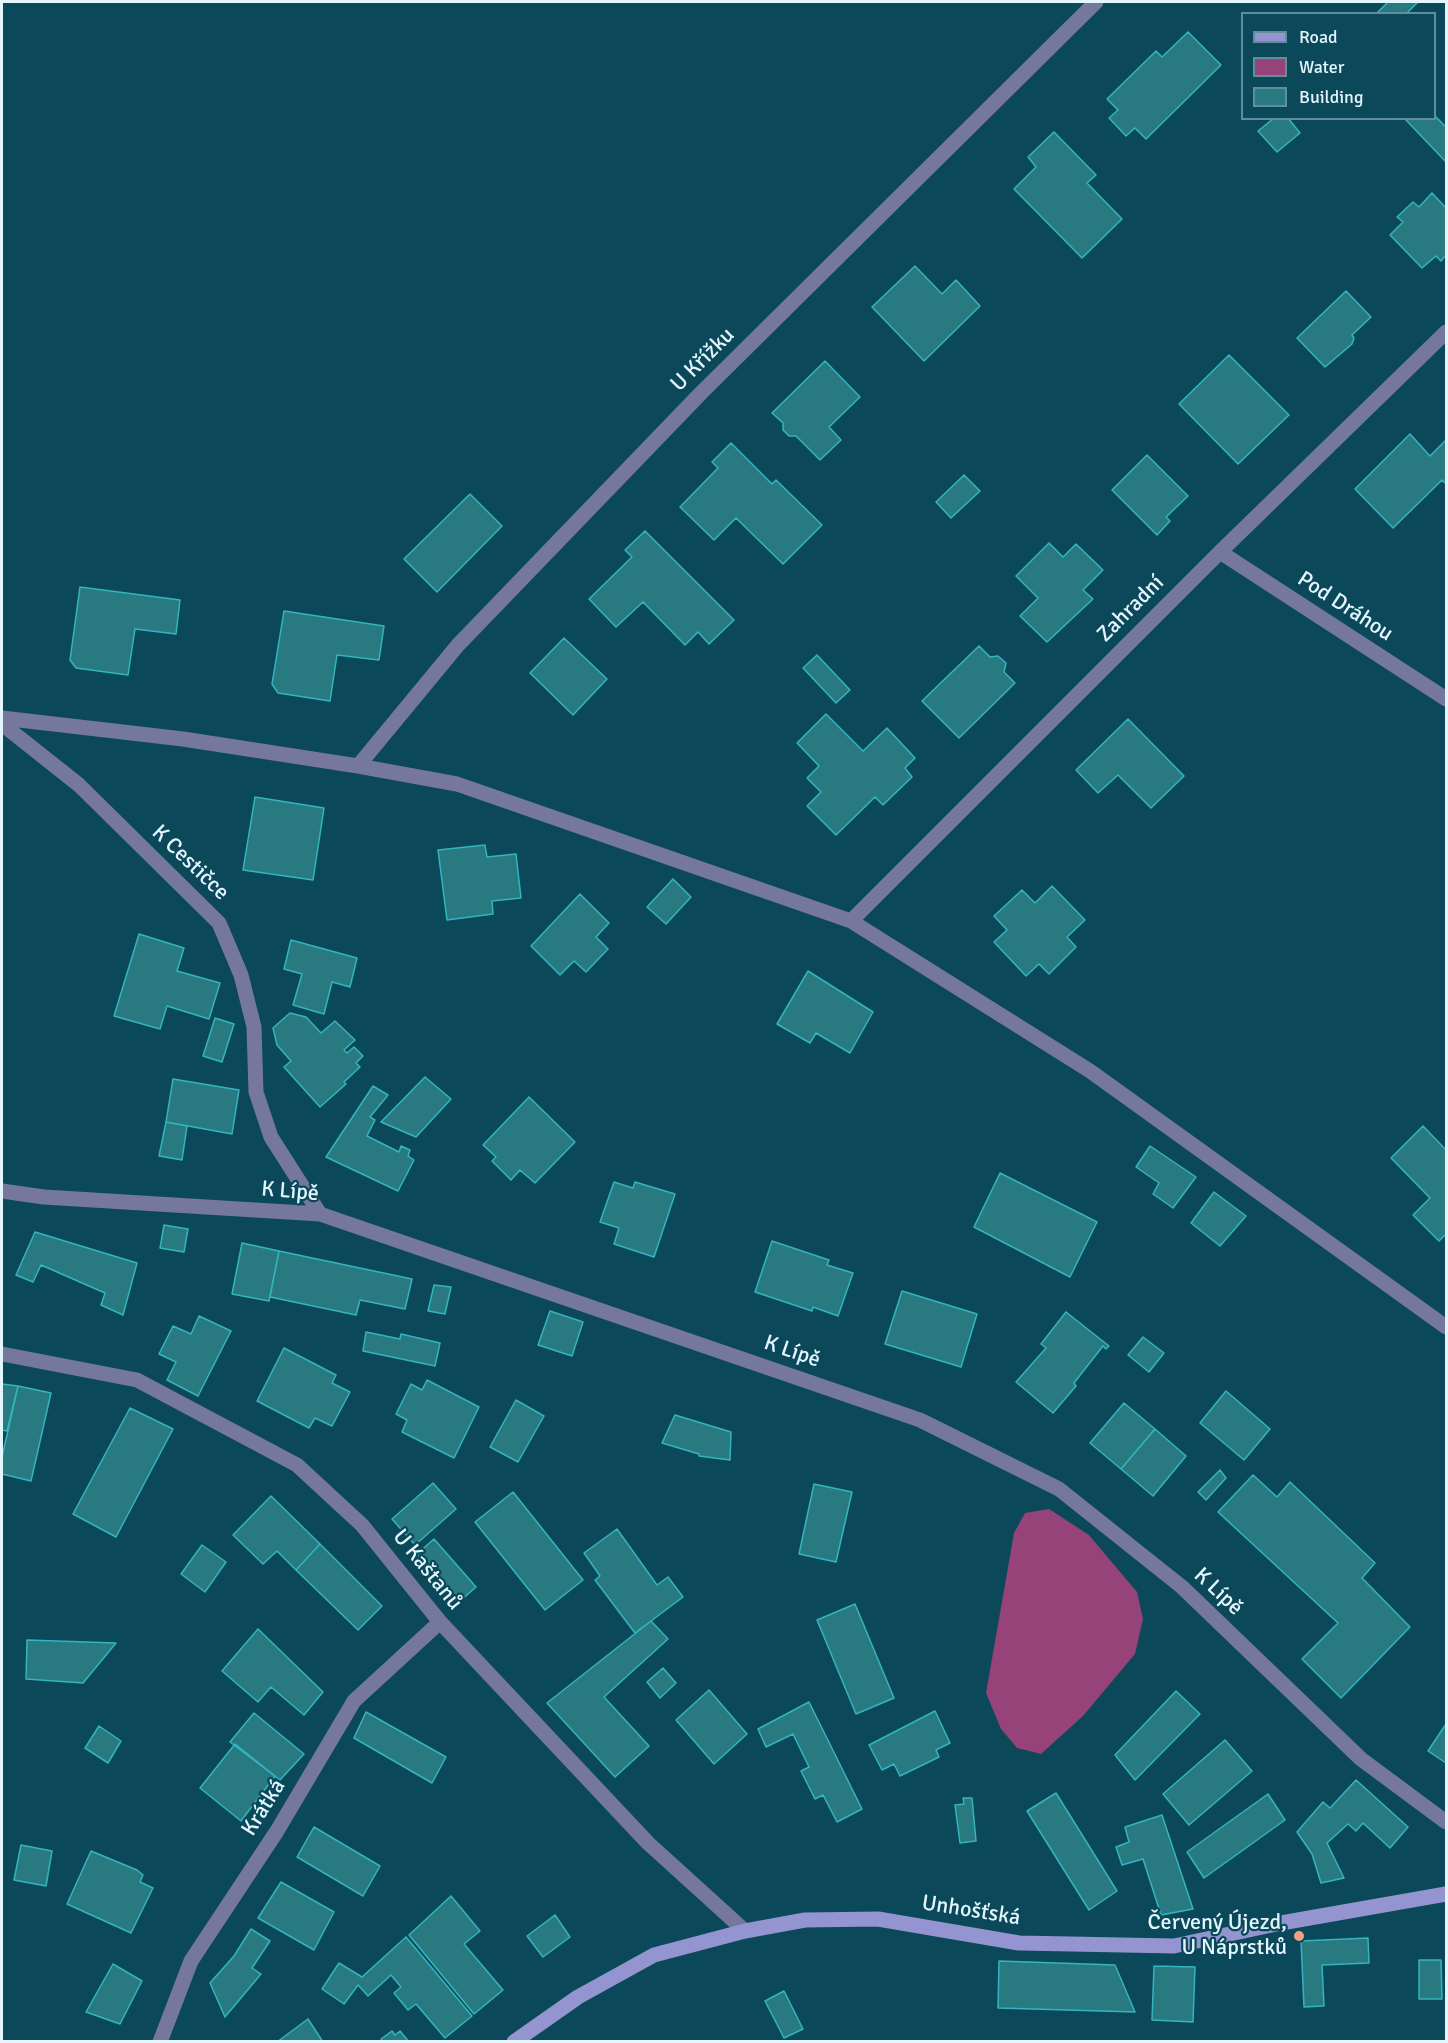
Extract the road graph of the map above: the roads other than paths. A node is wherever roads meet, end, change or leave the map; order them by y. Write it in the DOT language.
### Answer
graph roads {
  1 [pos="1096,2"];
  2 [pos="1446,332"];
  3 [pos="1220,552"];
  4 [pos="1446,699"];
  5 [pos="2,718"];
  6 [pos="2,724"];
  7 [pos="358,766"];
  8 [pos="851,921"];
  9 [pos="2,1191"];
  10 [pos="320,1214"];
  11 [pos="1446,1327"];
  12 [pos="2,1354"];
  13 [pos="440,1622"];
  14 [pos="1446,1822"];
  15 [pos="1446,1893"];
  16 [pos="745,1930"];
  17 [pos="160,2042"];
  18 [pos="514,2042"];
  1 -- 7 [label="street, U Křížku"];
  2 -- 3 [label="street, Zahradní"];
  3 -- 4 [label="street, Pod Dráhou"];
  3 -- 8 [label="street, Zahradní"];
  5 -- 7 [label="street"];
  6 -- 10 [label="street, K Cestičce"];
  7 -- 8 [label="street"];
  8 -- 11 [label="street"];
  9 -- 10 [label="street, K Lípě"];
  10 -- 14 [label="street, K Lípě"];
  12 -- 13 [label="street, U Kaštanů"];
  13 -- 16 [label="street, U Kaštanů"];
  13 -- 17 [label="street, Krátká"];
  15 -- 16 [label="main road, Unhošťská"];
  16 -- 18 [label="main road, Unhošťská"];
}
